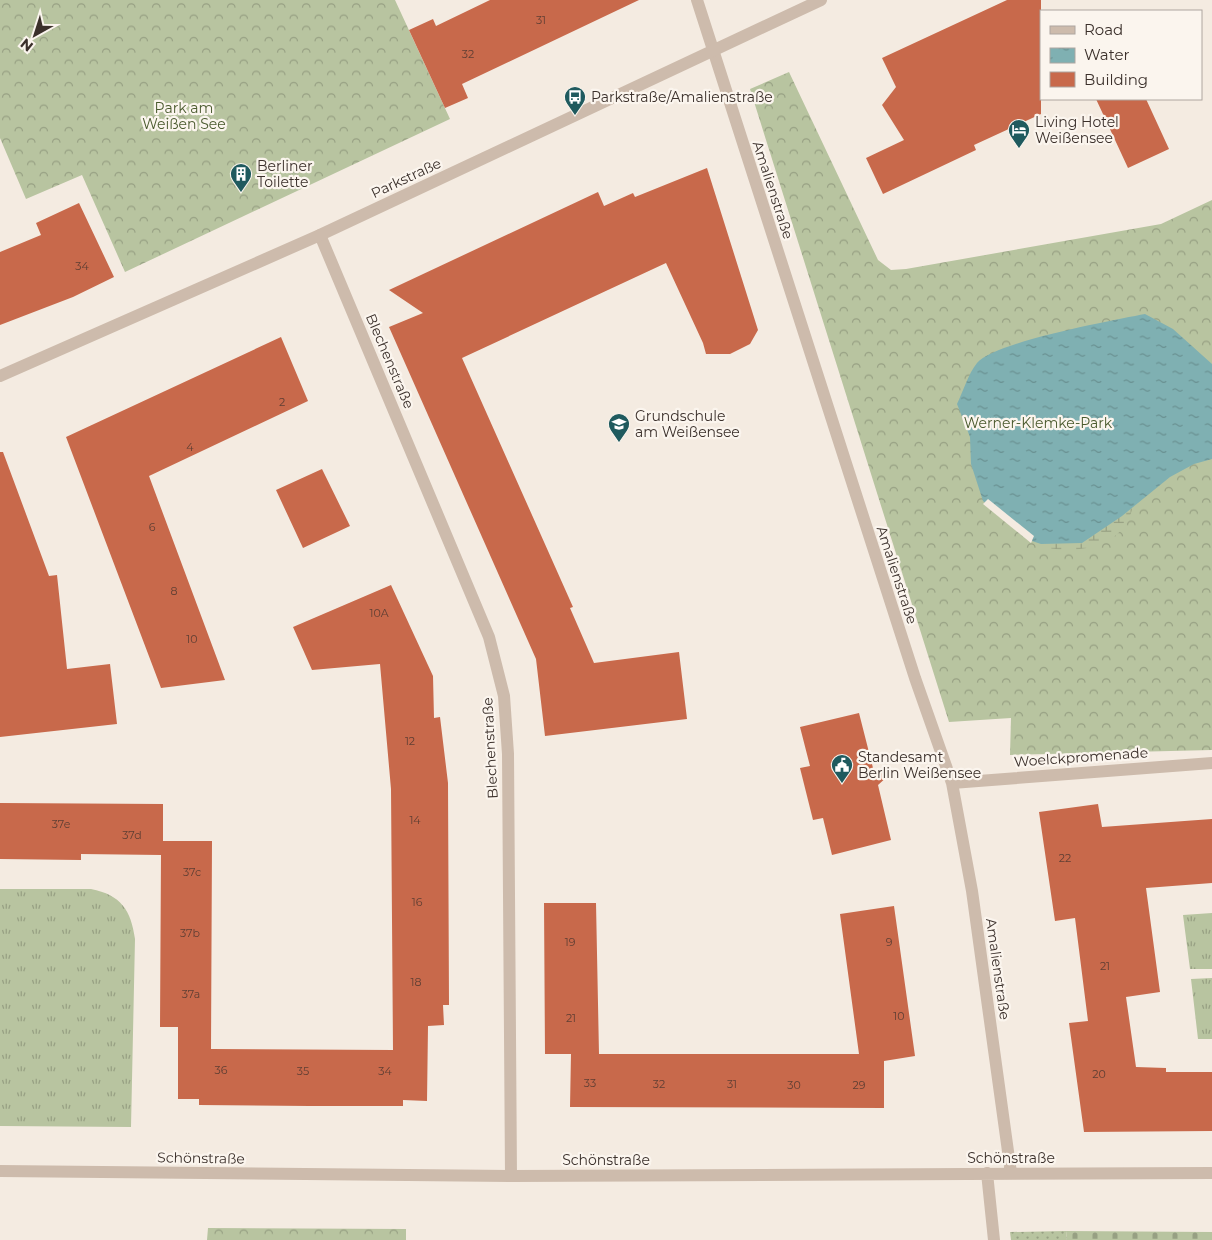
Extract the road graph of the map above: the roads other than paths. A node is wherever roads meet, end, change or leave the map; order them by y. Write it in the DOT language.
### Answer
graph roads {
  1 [pos="697,0"];
  2 [pos="821,0"];
  3 [pos="712,50"];
  4 [pos="320,235"];
  5 [pos="0,376"];
  6 [pos="1212,763"];
  7 [pos="952,783"];
  8 [pos="0,1171"];
  9 [pos="987,1173"];
  10 [pos="1011,1173"];
  11 [pos="1212,1173"];
  12 [pos="511,1176"];
  13 [pos="994,1240"];
  1 -- 3 [label="street, Amalienstraße"];
  2 -- 3 [label="street, Parkstraße"];
  3 -- 4 [label="street, Parkstraße"];
  3 -- 7 [label="street, Amalienstraße"];
  4 -- 5 [label="street, Parkstraße"];
  4 -- 12 [label="street, Blechenstraße"];
  6 -- 7 [label="street, Woelckpromenade"];
  7 -- 10 [label="street, Amalienstraße"];
  8 -- 12 [label="street, Schönstraße"];
  9 -- 10 [label="street, Schönstraße"];
  9 -- 12 [label="street, Schönstraße"];
  9 -- 13 [label="street"];
  10 -- 11 [label="street, Schönstraße"];
}
